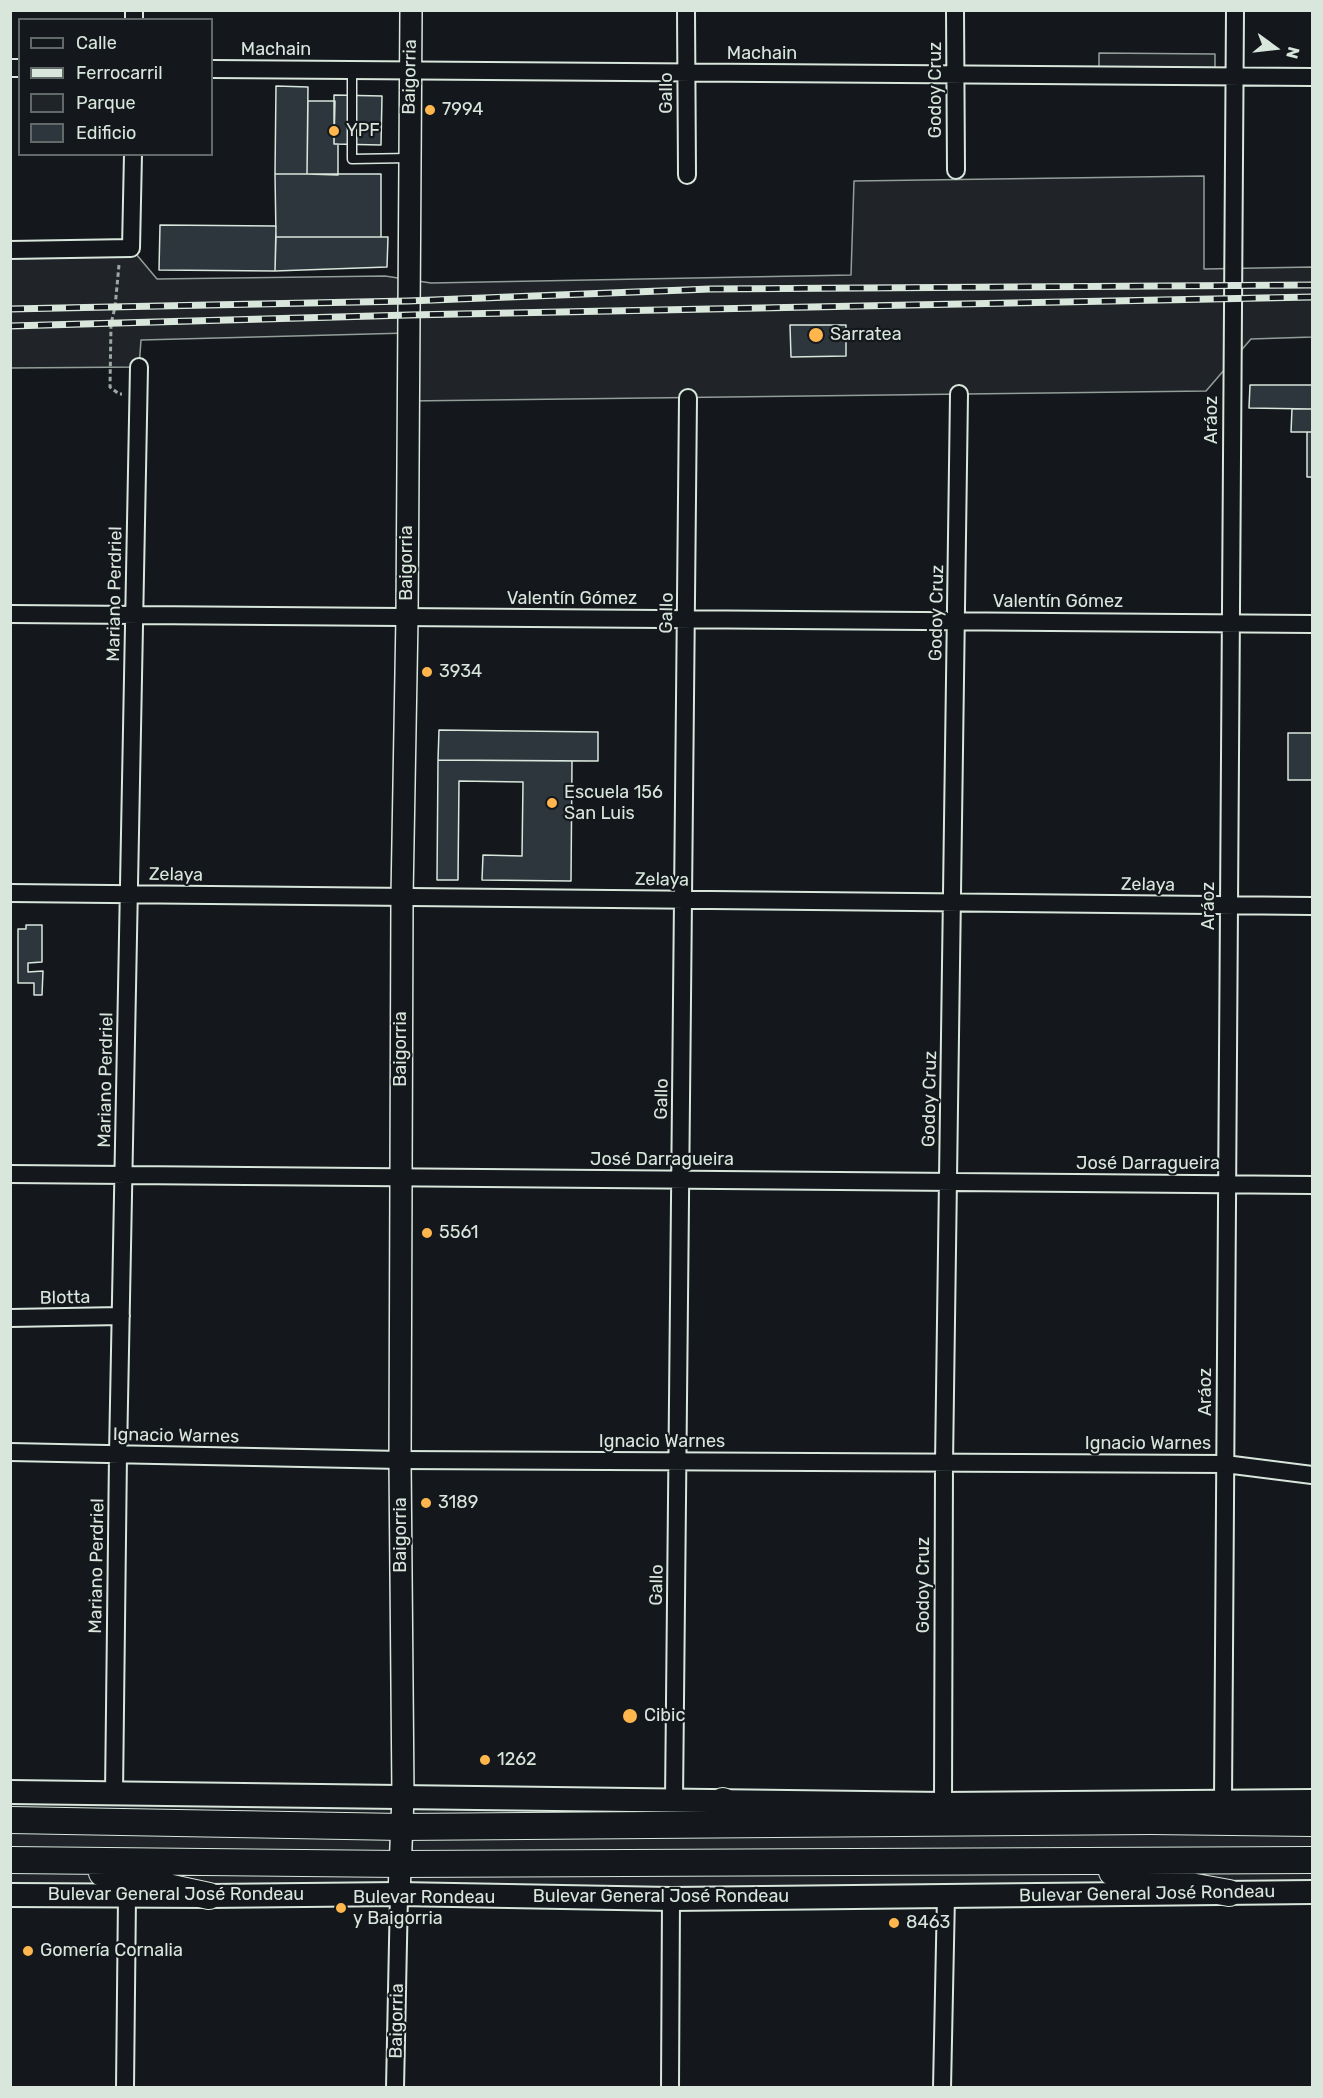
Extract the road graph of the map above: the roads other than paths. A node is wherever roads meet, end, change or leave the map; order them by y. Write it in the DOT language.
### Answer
graph roads {
  1 [pos="411,10"];
  2 [pos="686,10"];
  3 [pos="955,10"];
  4 [pos="1234,10"];
  5 [pos="213,69"];
  6 [pos="352,69"];
  7 [pos="410,69"];
  8 [pos="686,73"];
  9 [pos="955,74"];
  10 [pos="1234,76"];
  11 [pos="1312,77"];
  12 [pos="133,156"];
  13 [pos="410,158"];
  14 [pos="956,170"];
  15 [pos="687,175"];
  16 [pos="10,250"];
  17 [pos="140,367"];
  18 [pos="959,394"];
  19 [pos="688,398"];
  20 [pos="10,614"];
  21 [pos="135,615"];
  22 [pos="407,617"];
  23 [pos="686,619"];
  24 [pos="956,621"];
  25 [pos="1230,623"];
  26 [pos="1312,624"];
  27 [pos="10,893"];
  28 [pos="129,894"];
  29 [pos="402,897"];
  30 [pos="683,900"];
  31 [pos="952,903"];
  32 [pos="1228,906"];
  33 [pos="1312,906"];
  34 [pos="10,1174"];
  35 [pos="123,1175"];
  36 [pos="401,1177"];
  37 [pos="681,1179"];
  38 [pos="948,1181"];
  39 [pos="1227,1184"];
  40 [pos="1312,1185"];
  41 [pos="120,1316"];
  42 [pos="10,1318"];
  43 [pos="10,1452"];
  44 [pos="118,1454"];
  45 [pos="400,1460"];
  46 [pos="677,1462"];
  47 [pos="944,1463"];
  48 [pos="1225,1464"];
  49 [pos="1312,1475"];
  50 [pos="10,1792"];
  51 [pos="114,1794"];
  52 [pos="402,1797"];
  53 [pos="674,1800"];
  54 [pos="723,1801"];
  55 [pos="1223,1801"];
  56 [pos="1312,1801"];
  57 [pos="943,1804"];
  58 [pos="10,1820"];
  59 [pos="1312,1822"];
  60 [pos="767,1824"];
  61 [pos="401,1827"];
  62 [pos="10,1860"];
  63 [pos="1312,1860"];
  64 [pos="1043,1861"];
  65 [pos="52,1862"];
  66 [pos="400,1864"];
  67 [pos="1312,1892"];
  68 [pos="1229,1893"];
  69 [pos="399,1894"];
  70 [pos="10,1895"];
  71 [pos="128,1896"];
  72 [pos="209,1896"];
  73 [pos="946,1896"];
  74 [pos="671,1899"];
  75 [pos="125,2088"];
  76 [pos="395,2088"];
  77 [pos="670,2088"];
  78 [pos="942,2088"];
  1 -- 7 [label="street, Baigorria"];
  2 -- 8 [label="street, Gallo"];
  3 -- 9 [label="street, Godoy Cruz"];
  4 -- 10 [label="street, Aráoz"];
  5 -- 6 [label="street, Machain"];
  6 -- 7 [label="street, Machain"];
  6 -- 13 [label="lane"];
  7 -- 8 [label="street, Machain"];
  7 -- 13 [label="street, Baigorria"];
  8 -- 9 [label="street, Machain"];
  8 -- 15 [label="street, Gallo"];
  9 -- 10 [label="street, Machain"];
  9 -- 14 [label="street, Godoy Cruz"];
  10 -- 11 [label="street, Machain"];
  10 -- 25 [label="street, Aráoz"];
  12 -- 16 [label="street"];
  13 -- 22 [label="street, Baigorria"];
  17 -- 21 [label="street, Mariano Perdriel"];
  18 -- 24 [label="street, Godoy Cruz"];
  19 -- 23 [label="street, Gallo"];
  20 -- 21 [label="street, Valentín Gómez"];
  21 -- 22 [label="street, Valentín Gómez"];
  21 -- 28 [label="street, Mariano Perdriel"];
  22 -- 23 [label="street, Valentín Gómez"];
  22 -- 29 [label="street, Baigorria"];
  23 -- 24 [label="street, Valentín Gómez"];
  23 -- 30 [label="street, Gallo"];
  24 -- 25 [label="street, Valentín Gómez"];
  24 -- 31 [label="street, Godoy Cruz"];
  25 -- 26 [label="street, Valentín Gómez"];
  25 -- 32 [label="street, Aráoz"];
  27 -- 28 [label="street, Zelaya"];
  28 -- 29 [label="street, Zelaya"];
  28 -- 35 [label="street, Mariano Perdriel"];
  29 -- 30 [label="street, Zelaya"];
  29 -- 36 [label="street, Baigorria"];
  30 -- 31 [label="street, Zelaya"];
  30 -- 37 [label="street, Gallo"];
  31 -- 32 [label="street, Zelaya"];
  31 -- 38 [label="street, Godoy Cruz"];
  32 -- 33 [label="street, Zelaya"];
  32 -- 39 [label="street, Aráoz"];
  34 -- 35 [label="street, José Darragueira"];
  35 -- 36 [label="street, José Darragueira"];
  35 -- 41 [label="street, Mariano Perdriel"];
  36 -- 37 [label="street, José Darragueira"];
  36 -- 45 [label="street, Baigorria"];
  37 -- 38 [label="street, José Darragueira"];
  37 -- 46 [label="street, Gallo"];
  38 -- 39 [label="street, José Darragueira"];
  38 -- 47 [label="street, Godoy Cruz"];
  39 -- 40 [label="street, José Darragueira"];
  39 -- 48 [label="street, Aráoz"];
  41 -- 42 [label="street, Blotta"];
  41 -- 44 [label="street, Mariano Perdriel"];
  43 -- 44 [label="street, Ignacio Warnes"];
  44 -- 45 [label="street, Ignacio Warnes"];
  44 -- 51 [label="street, Mariano Perdriel"];
  45 -- 46 [label="street, Ignacio Warnes"];
  45 -- 52 [label="street, Baigorria"];
  46 -- 47 [label="street, Ignacio Warnes"];
  46 -- 53 [label="street, Gallo"];
  47 -- 48 [label="street, Ignacio Warnes"];
  47 -- 57 [label="street, Godoy Cruz"];
  48 -- 49 [label="street, Ignacio Warnes"];
  48 -- 55 [label="street, Aráoz"];
  50 -- 51 [label="main road"];
  51 -- 52 [label="main road"];
  52 -- 53 [label="main road"];
  52 -- 61 [label="street, Baigorria"];
  53 -- 54 [label="main road"];
  54 -- 57 [label="main road"];
  54 -- 60 [label="main road"];
  55 -- 56 [label="main road"];
  55 -- 57 [label="main road"];
  58 -- 61 [label="main road"];
  59 -- 60 [label="main road"];
  60 -- 61 [label="main road"];
  61 -- 66 [label="street, Baigorria"];
  62 -- 65 [label="main road, Bulevar General José Rondeau"];
  63 -- 64 [label="main road, Bulevar General José Rondeau"];
  64 -- 66 [label="main road, Bulevar General José Rondeau"];
  64 -- 68 [label="main road"];
  65 -- 66 [label="main road, Bulevar General José Rondeau"];
  65 -- 72 [label="main road"];
  66 -- 69 [label="street, Baigorria"];
  67 -- 68 [label="main road, Bulevar General José Rondeau"];
  68 -- 73 [label="main road, Bulevar General José Rondeau"];
  69 -- 72 [label="main road, Bulevar General José Rondeau"];
  69 -- 74 [label="main road, Bulevar General José Rondeau"];
  69 -- 76 [label="street, Baigorria"];
  70 -- 71 [label="main road, Bulevar General José Rondeau"];
  71 -- 72 [label="main road, Bulevar General José Rondeau"];
  71 -- 75 [label="street"];
  73 -- 74 [label="main road, Bulevar General José Rondeau"];
  73 -- 78 [label="street"];
  74 -- 77 [label="street"];
}
